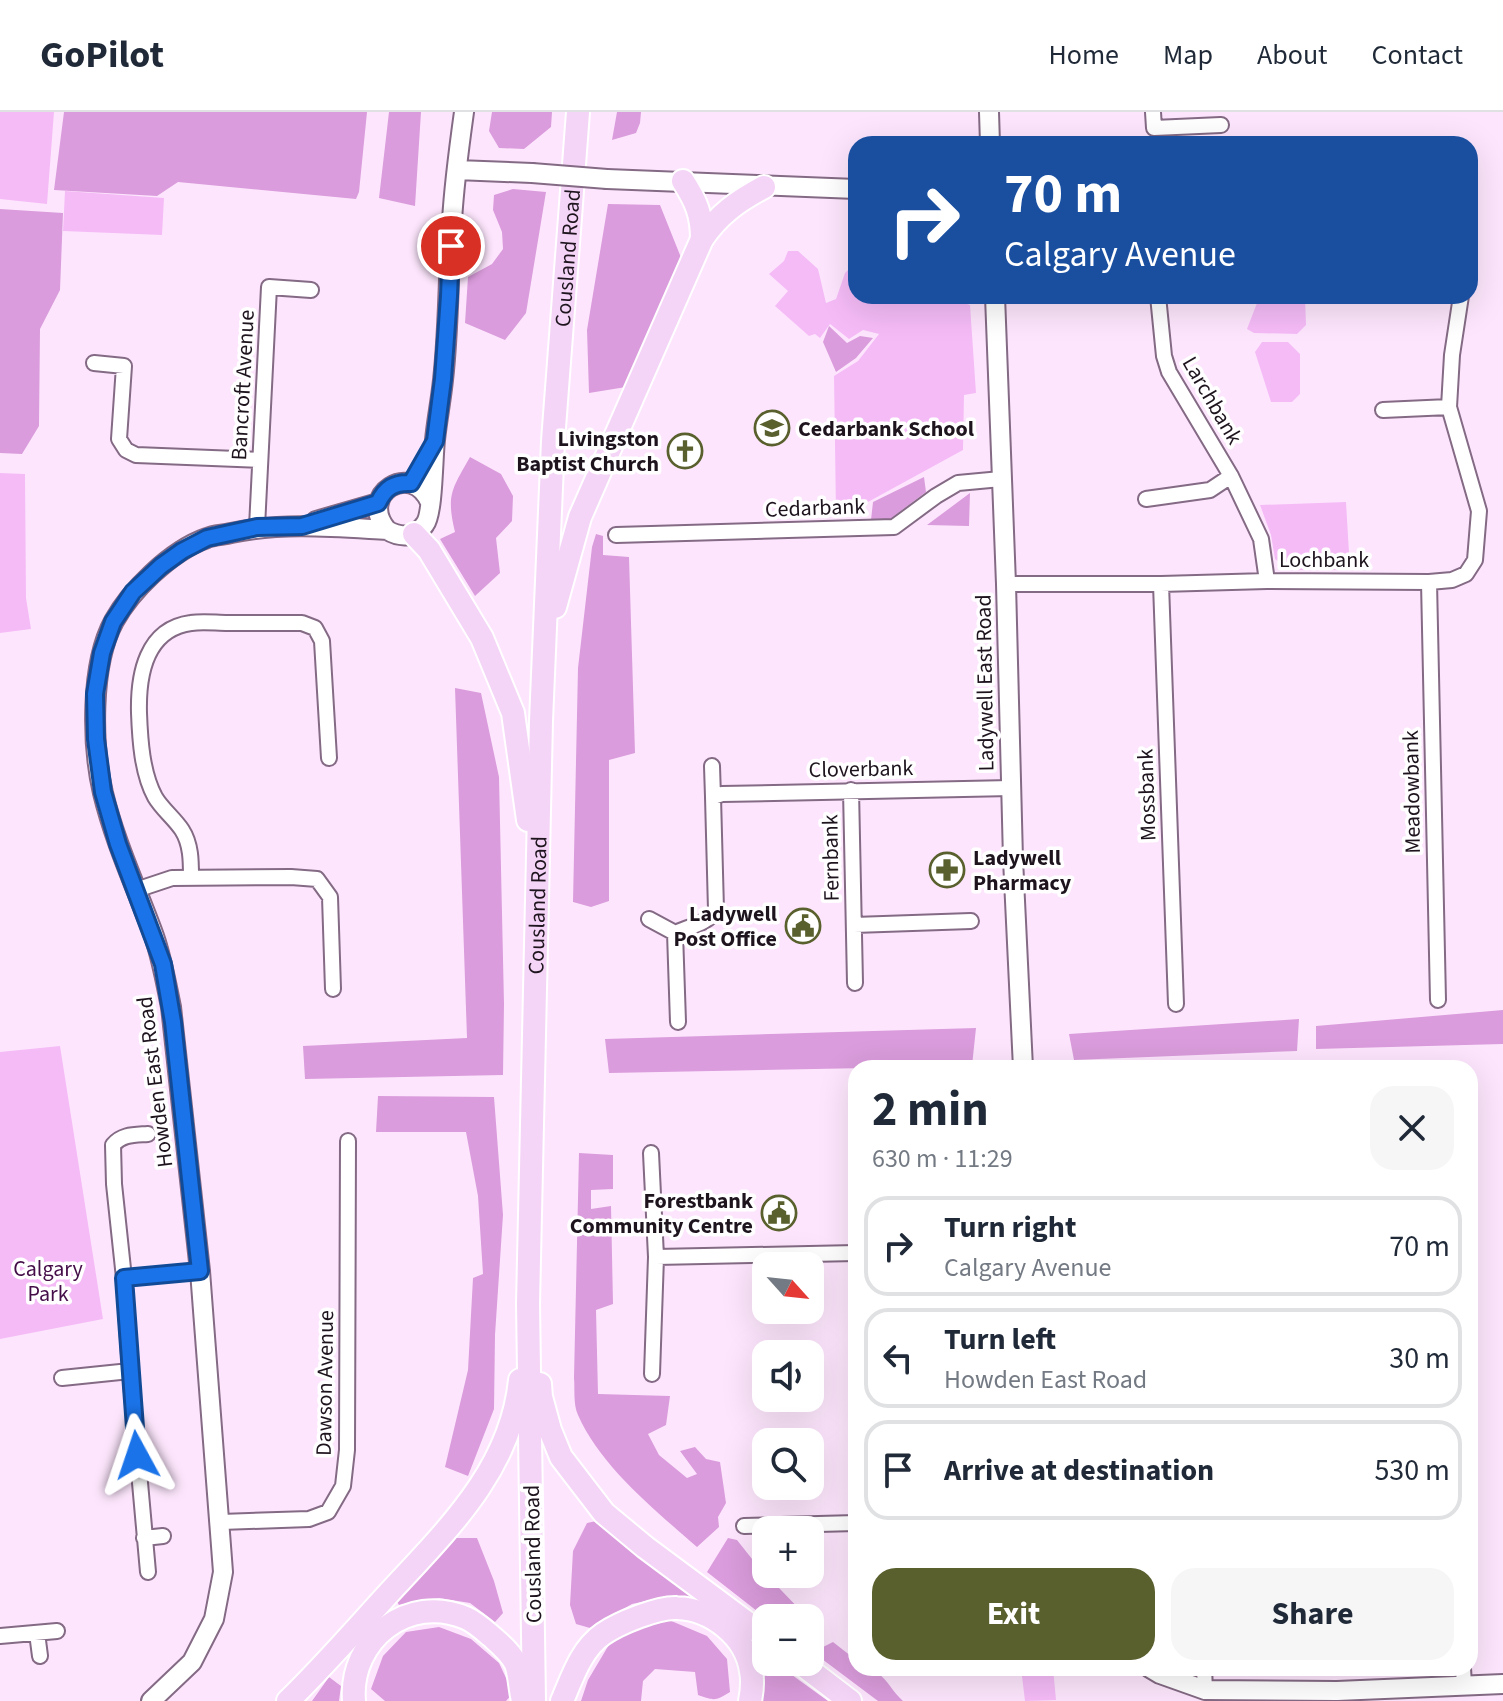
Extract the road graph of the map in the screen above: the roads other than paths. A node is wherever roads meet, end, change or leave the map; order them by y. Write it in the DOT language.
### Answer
graph roads {
  1 [pos="464,112"];
  2 [pos="578,112"];
  3 [pos="989,112"];
  4 [pos="1153,112"];
  5 [pos="1221,125"];
  6 [pos="990,136"];
  7 [pos="457,170"];
  8 [pos="683,181"];
  9 [pos="764,187"];
  10 [pos="848,189"];
  11 [pos="702,239"];
  12 [pos="311,290"];
  13 [pos="995,304"];
  14 [pos="1159,304"];
  15 [pos="1460,304"];
  16 [pos="94,363"];
  17 [pos="1449,407"];
  18 [pos="1383,410"];
  19 [pos="435,441"];
  20 [pos="260,460"];
  21 [pos="1231,476"];
  22 [pos="1001,479"];
  23 [pos="411,483"];
  24 [pos="1146,499"];
  25 [pos="430,502"];
  26 [pos="378,503"];
  27 [pos="302,526"];
  28 [pos="257,527"];
  29 [pos="387,530"];
  30 [pos="414,534"];
  31 [pos="616,535"];
  32 [pos="1267,581"];
  33 [pos="1429,582"];
  34 [pos="1006,584"];
  35 [pos="1161,584"];
  36 [pos="544,642"];
  37 [pos="329,758"];
  38 [pos="712,766"];
  39 [pos="1011,788"];
  40 [pos="851,790"];
  41 [pos="713,797"];
  42 [pos="191,877"];
  43 [pos="537,888"];
  44 [pos="136,890"];
  45 [pos="649,919"];
  46 [pos="971,921"];
  47 [pos="854,925"];
  48 [pos="675,933"];
  49 [pos="855,983"];
  50 [pos="333,989"];
  51 [pos="1438,1000"];
  52 [pos="1176,1004"];
  53 [pos="678,1022"];
  54 [pos="1023,1060"];
  55 [pos="148,1134"];
  56 [pos="348,1141"];
  57 [pos="651,1153"];
  58 [pos="848,1253"];
  59 [pos="656,1257"];
  60 [pos="200,1271"];
  61 [pos="124,1278"];
  62 [pos="528,1304"];
  63 [pos="130,1371"];
  64 [pos="652,1374"];
  65 [pos="62,1378"];
  66 [pos="221,1522"];
  67 [pos="848,1524"];
  68 [pos="744,1526"];
  69 [pos="163,1536"];
  70 [pos="144,1538"];
  71 [pos="148,1572"];
  72 [pos="752,1627"];
  73 [pos="57,1631"];
  74 [pos="37,1633"];
  75 [pos="0,1636"];
  76 [pos="40,1656"];
  77 [pos="817,1676"];
  78 [pos="1166,1676"];
  79 [pos="1204,1676"];
  80 [pos="1464,1676"];
  81 [pos="1503,1684"];
  82 [pos="1205,1690"];
  83 [pos="151,1701"];
  84 [pos="288,1701"];
  85 [pos="354,1701"];
  86 [pos="523,1701"];
  87 [pos="534,1701"];
  88 [pos="562,1701"];
  89 [pos="750,1701"];
  90 [pos="850,1701"];
  1 -- 7 [label="street"];
  2 -- 36 [label="main road, Cousland Road"];
  3 -- 6 [label="street"];
  4 -- 5 [label="street"];
  7 -- 8 [label="street, bridge"];
  7 -- 19 [label="street"];
  8 -- 9 [label="street"];
  8 -- 11 [label="main road"];
  9 -- 10 [label="street"];
  9 -- 11 [label="main road"];
  11 -- 36 [label="main road"];
  12 -- 20 [label="street, Bancroft Avenue"];
  13 -- 22 [label="street, Ladywell East Road"];
  14 -- 21 [label="street, Larchbank"];
  15 -- 17 [label="street, Lochbank"];
  16 -- 20 [label="street"];
  17 -- 18 [label="street"];
  17 -- 33 [label="street, Lochbank"];
  19 -- 23 [label="street"];
  19 -- 25 [label="street"];
  20 -- 28 [label="street, Bancroft Avenue"];
  21 -- 24 [label="street, Larchbank"];
  21 -- 32 [label="street, Larchbank"];
  22 -- 31 [label="street, Cedarbank"];
  22 -- 34 [label="street, Ladywell East Road"];
  23 -- 25 [label="street"];
  23 -- 26 [label="street, Howden East Road"];
  25 -- 30 [label="street"];
  26 -- 27 [label="street, Howden East Road"];
  26 -- 29 [label="street"];
  27 -- 28 [label="street, Howden East Road"];
  27 -- 29 [label="street, Howden East Road"];
  28 -- 44 [label="street, Howden East Road"];
  29 -- 30 [label="street, Howden East Road"];
  30 -- 43 [label="main road"];
  32 -- 33 [label="street, Lochbank"];
  32 -- 35 [label="street, Lochbank"];
  33 -- 51 [label="street, Meadowbank"];
  34 -- 35 [label="street, Lochbank"];
  34 -- 39 [label="street, Ladywell East Road"];
  35 -- 52 [label="street, Mossbank"];
  36 -- 43 [label="main road, Cousland Road"];
  37 -- 42 [label="street"];
  38 -- 41 [label="street"];
  39 -- 40 [label="street, Cloverbank"];
  39 -- 54 [label="street, Ladywell East Road"];
  40 -- 41 [label="street, Cloverbank"];
  40 -- 47 [label="street, Fernbank"];
  41 -- 48 [label="street"];
  42 -- 44 [label="street"];
  42 -- 50 [label="street"];
  43 -- 62 [label="main road, Cousland Road"];
  44 -- 60 [label="street, Howden East Road"];
  45 -- 48 [label="street"];
  46 -- 47 [label="street, Fernbank"];
  47 -- 49 [label="street, Fernbank"];
  48 -- 53 [label="street"];
  55 -- 61 [label="street"];
  56 -- 66 [label="street, Dawson Avenue"];
  57 -- 59 [label="street"];
  58 -- 59 [label="street"];
  59 -- 64 [label="street"];
  60 -- 61 [label="street"];
  60 -- 66 [label="street, Howden East Road"];
  61 -- 63 [label="street"];
  62 -- 72 [label="main road"];
  62 -- 84 [label="main road"];
  62 -- 87 [label="main road, Cousland Road"];
  63 -- 65 [label="street"];
  63 -- 70 [label="street"];
  66 -- 83 [label="street, Howden East Road"];
  67 -- 68 [label="street"];
  69 -- 70 [label="street"];
  70 -- 71 [label="street"];
  73 -- 74 [label="street"];
  74 -- 75 [label="street"];
  74 -- 76 [label="street"];
  77 -- 90 [label="main road"];
  78 -- 82 [label="street"];
  79 -- 82 [label="street"];
  80 -- 81 [label="street"];
  80 -- 82 [label="street"];
  85 -- 86 [label="main road"];
  88 -- 89 [label="main road"];
}
